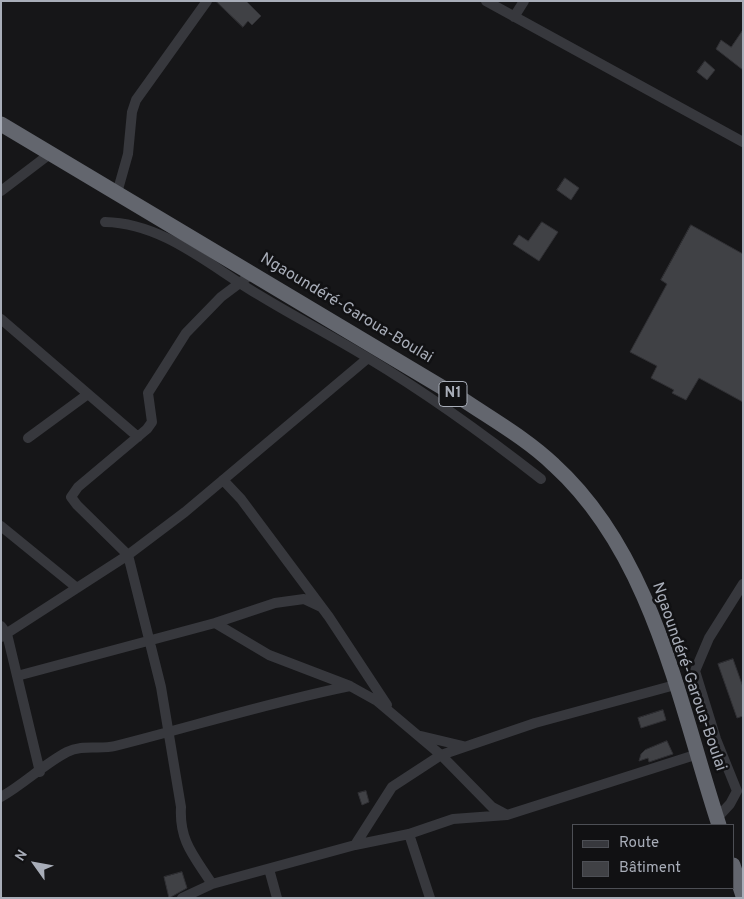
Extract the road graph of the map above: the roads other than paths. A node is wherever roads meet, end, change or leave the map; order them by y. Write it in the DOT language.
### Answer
graph roads {
  1 [pos="207,1"];
  2 [pos="486,1"];
  3 [pos="524,1"];
  4 [pos="514,17"];
  5 [pos="1,124"];
  6 [pos="743,142"];
  7 [pos="51,153"];
  8 [pos="1,191"];
  9 [pos="118,193"];
  10 [pos="105,222"];
  11 [pos="253,272"];
  12 [pos="239,283"];
  13 [pos="327,318"];
  14 [pos="1,319"];
  15 [pos="330,337"];
  16 [pos="368,358"];
  17 [pos="88,394"];
  18 [pos="138,437"];
  19 [pos="28,438"];
  20 [pos="223,480"];
  21 [pos="541,480"];
  22 [pos="1,526"];
  23 [pos="128,555"];
  24 [pos="743,584"];
  25 [pos="77,588"];
  26 [pos="321,606"];
  27 [pos="215,623"];
  28 [pos="3,632"];
  29 [pos="149,641"];
  30 [pos="17,676"];
  31 [pos="675,685"];
  32 [pos="350,686"];
  33 [pos="394,716"];
  34 [pos="169,732"];
  35 [pos="416,734"];
  36 [pos="464,747"];
  37 [pos="698,754"];
  38 [pos="441,755"];
  39 [pos="40,772"];
  40 [pos="1,797"];
  41 [pos="507,815"];
  42 [pos="718,822"];
  43 [pos="409,834"];
  44 [pos="355,846"];
  45 [pos="734,868"];
  46 [pos="269,869"];
  47 [pos="212,884"];
  48 [pos="743,896"];
  49 [pos="182,898"];
  50 [pos="277,898"];
  51 [pos="430,898"];
  1 -- 9 [label="street"];
  2 -- 4 [label="street"];
  3 -- 4 [label="street"];
  4 -- 6 [label="street"];
  5 -- 7 [label="highway, Ngaoundéré-Garoua-Boulai / N1"];
  7 -- 8 [label="street"];
  7 -- 9 [label="highway, Ngaoundéré-Garoua-Boulai / N1"];
  9 -- 11 [label="highway, Ngaoundéré-Garoua-Boulai / N1"];
  10 -- 12 [label="street"];
  11 -- 12 [label="street"];
  11 -- 13 [label="highway, Ngaoundéré-Garoua-Boulai / N1"];
  12 -- 15 [label="street"];
  12 -- 18 [label="street"];
  13 -- 15 [label="street"];
  13 -- 31 [label="highway, Ngaoundéré-Garoua-Boulai / N1"];
  14 -- 17 [label="street"];
  15 -- 16 [label="street"];
  16 -- 20 [label="street"];
  16 -- 21 [label="street"];
  17 -- 18 [label="street"];
  17 -- 19 [label="street"];
  18 -- 23 [label="street"];
  20 -- 23 [label="street"];
  20 -- 26 [label="street"];
  22 -- 25 [label="street"];
  23 -- 25 [label="street"];
  23 -- 29 [label="street"];
  24 -- 42 [label="street"];
  25 -- 28 [label="street"];
  26 -- 27 [label="street"];
  26 -- 33 [label="street"];
  27 -- 29 [label="street"];
  27 -- 32 [label="street"];
  28 -- 30 [label="street"];
  29 -- 30 [label="street"];
  29 -- 34 [label="street"];
  30 -- 39 [label="street"];
  31 -- 36 [label="street"];
  31 -- 37 [label="highway, Ngaoundéré-Garoua-Boulai / N1"];
  32 -- 33 [label="street"];
  32 -- 34 [label="street"];
  33 -- 35 [label="street"];
  34 -- 39 [label="street"];
  34 -- 47 [label="street"];
  35 -- 36 [label="street"];
  35 -- 38 [label="street"];
  36 -- 38 [label="street"];
  37 -- 41 [label="street"];
  37 -- 42 [label="highway, Ngaoundéré-Garoua-Boulai / N1"];
  38 -- 41 [label="street"];
  38 -- 44 [label="street"];
  39 -- 40 [label="street"];
  41 -- 43 [label="street"];
  43 -- 44 [label="street"];
  43 -- 51 [label="street"];
  44 -- 46 [label="street"];
  45 -- 48 [label="highway"];
  46 -- 47 [label="street"];
  46 -- 50 [label="street"];
  47 -- 49 [label="street"];
}
